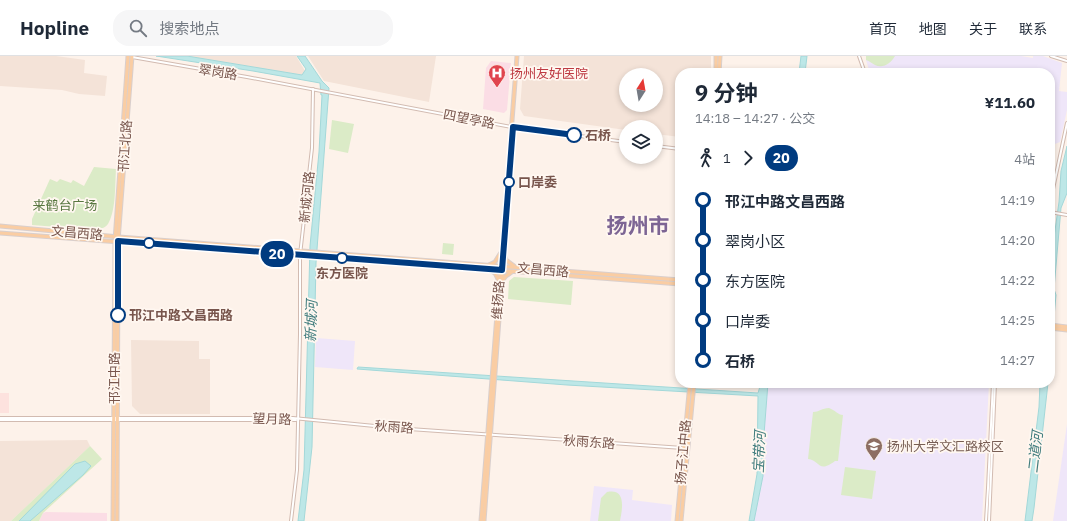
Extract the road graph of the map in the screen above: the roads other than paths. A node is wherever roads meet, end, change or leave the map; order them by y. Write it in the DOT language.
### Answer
graph roads {
  1 [pos="123,56"];
  2 [pos="130,56"];
  3 [pos="518,56"];
  4 [pos="716,56"];
  5 [pos="720,56"];
  6 [pos="860,56"];
  7 [pos="1051,56"];
  8 [pos="1067,61"];
  9 [pos="716,68"];
  10 [pos="719,68"];
  11 [pos="863,68"];
  12 [pos="313,89"];
  13 [pos="1067,123"];
  14 [pos="512,127"];
  15 [pos="619,141"];
  16 [pos="663,147"];
  17 [pos="675,148"];
  18 [pos="1055,180"];
  19 [pos="1055,213"];
  20 [pos="1067,215"];
  21 [pos="0,226"];
  22 [pos="0,233"];
  23 [pos="117,236"];
  24 [pos="117,241"];
  25 [pos="301,253"];
  26 [pos="502,253"];
  27 [pos="489,265"];
  28 [pos="501,266"];
  29 [pos="515,267"];
  30 [pos="489,269"];
  31 [pos="501,270"];
  32 [pos="513,271"];
  33 [pos="675,280"];
  34 [pos="500,282"];
  35 [pos="675,284"];
  36 [pos="1055,327"];
  37 [pos="1067,327"];
  38 [pos="1067,330"];
  39 [pos="692,388"];
  40 [pos="994,388"];
  41 [pos="691,393"];
  42 [pos="0,419"];
  43 [pos="116,419"];
  44 [pos="298,419"];
  45 [pos="489,434"];
  46 [pos="683,448"];
  47 [pos="688,449"];
  48 [pos="113,521"];
  49 [pos="117,521"];
  50 [pos="291,521"];
  51 [pos="482,521"];
  52 [pos="677,521"];
  53 [pos="681,521"];
  54 [pos="987,521"];
  1 -- 2 [label="street, 翠岗路"];
  2 -- 12 [label="street, 翠岗路"];
  2 -- 23 [label="main road, 邗江北路"];
  3 -- 14 [label="main road, 维扬路"];
  4 -- 9 [label="main road"];
  5 -- 10 [label="main road"];
  6 -- 11 [label="street"];
  7 -- 8 [label="street"];
  12 -- 14 [label="street, 四望亭路"];
  12 -- 25 [label="street, 新城河路"];
  13 -- 18 [label="street"];
  14 -- 15 [label="street, 四望亭路"];
  14 -- 26 [label="main road, 维扬路"];
  16 -- 17 [label="street"];
  19 -- 20 [label="street"];
  21 -- 23 [label="main road, 文昌西路"];
  22 -- 24 [label="main road, 文昌西路"];
  23 -- 24 [label="main road, 邗江中路"];
  23 -- 25 [label="main road, 文昌西路"];
  24 -- 25 [label="main road, 文昌西路"];
  24 -- 43 [label="main road, 邗江中路"];
  25 -- 27 [label="main road, 文昌西路"];
  25 -- 30 [label="main road, 文昌西路"];
  25 -- 44 [label="street, 新城河路"];
  26 -- 27 [label="main road"];
  26 -- 28 [label="main road, 维扬路"];
  26 -- 29 [label="main road"];
  27 -- 28 [label="main road, 文昌西路"];
  28 -- 29 [label="main road, 文昌西路"];
  28 -- 31 [label="main road, 维扬路"];
  29 -- 33 [label="main road, 文昌西路"];
  30 -- 31 [label="main road, 文昌西路"];
  30 -- 34 [label="main road"];
  31 -- 32 [label="main road, 文昌西路"];
  31 -- 34 [label="main road, 维扬路"];
  32 -- 34 [label="main road"];
  32 -- 35 [label="main road, 文昌西路"];
  34 -- 45 [label="main road, 维扬路"];
  36 -- 37 [label="main road"];
  36 -- 38 [label="main road"];
  39 -- 41 [label="main road, 扬子江中路"];
  40 -- 54 [label="street"];
  41 -- 46 [label="main road, 扬子江中路"];
  41 -- 47 [label="main road, 扬子江中路"];
  42 -- 43 [label="street, 望月路"];
  43 -- 44 [label="street, 望月路"];
  43 -- 48 [label="main road, 邗江中路"];
  43 -- 49 [label="main road, 邗江中路"];
  44 -- 45 [label="street, 秋雨路"];
  44 -- 50 [label="street, 新城河路"];
  45 -- 46 [label="street, 秋雨东路"];
  45 -- 51 [label="main road, 维扬路"];
  46 -- 47 [label="street, 秋雨东路"];
  46 -- 52 [label="main road, 扬子江中路"];
  47 -- 53 [label="main road, 扬子江中路"];
}
